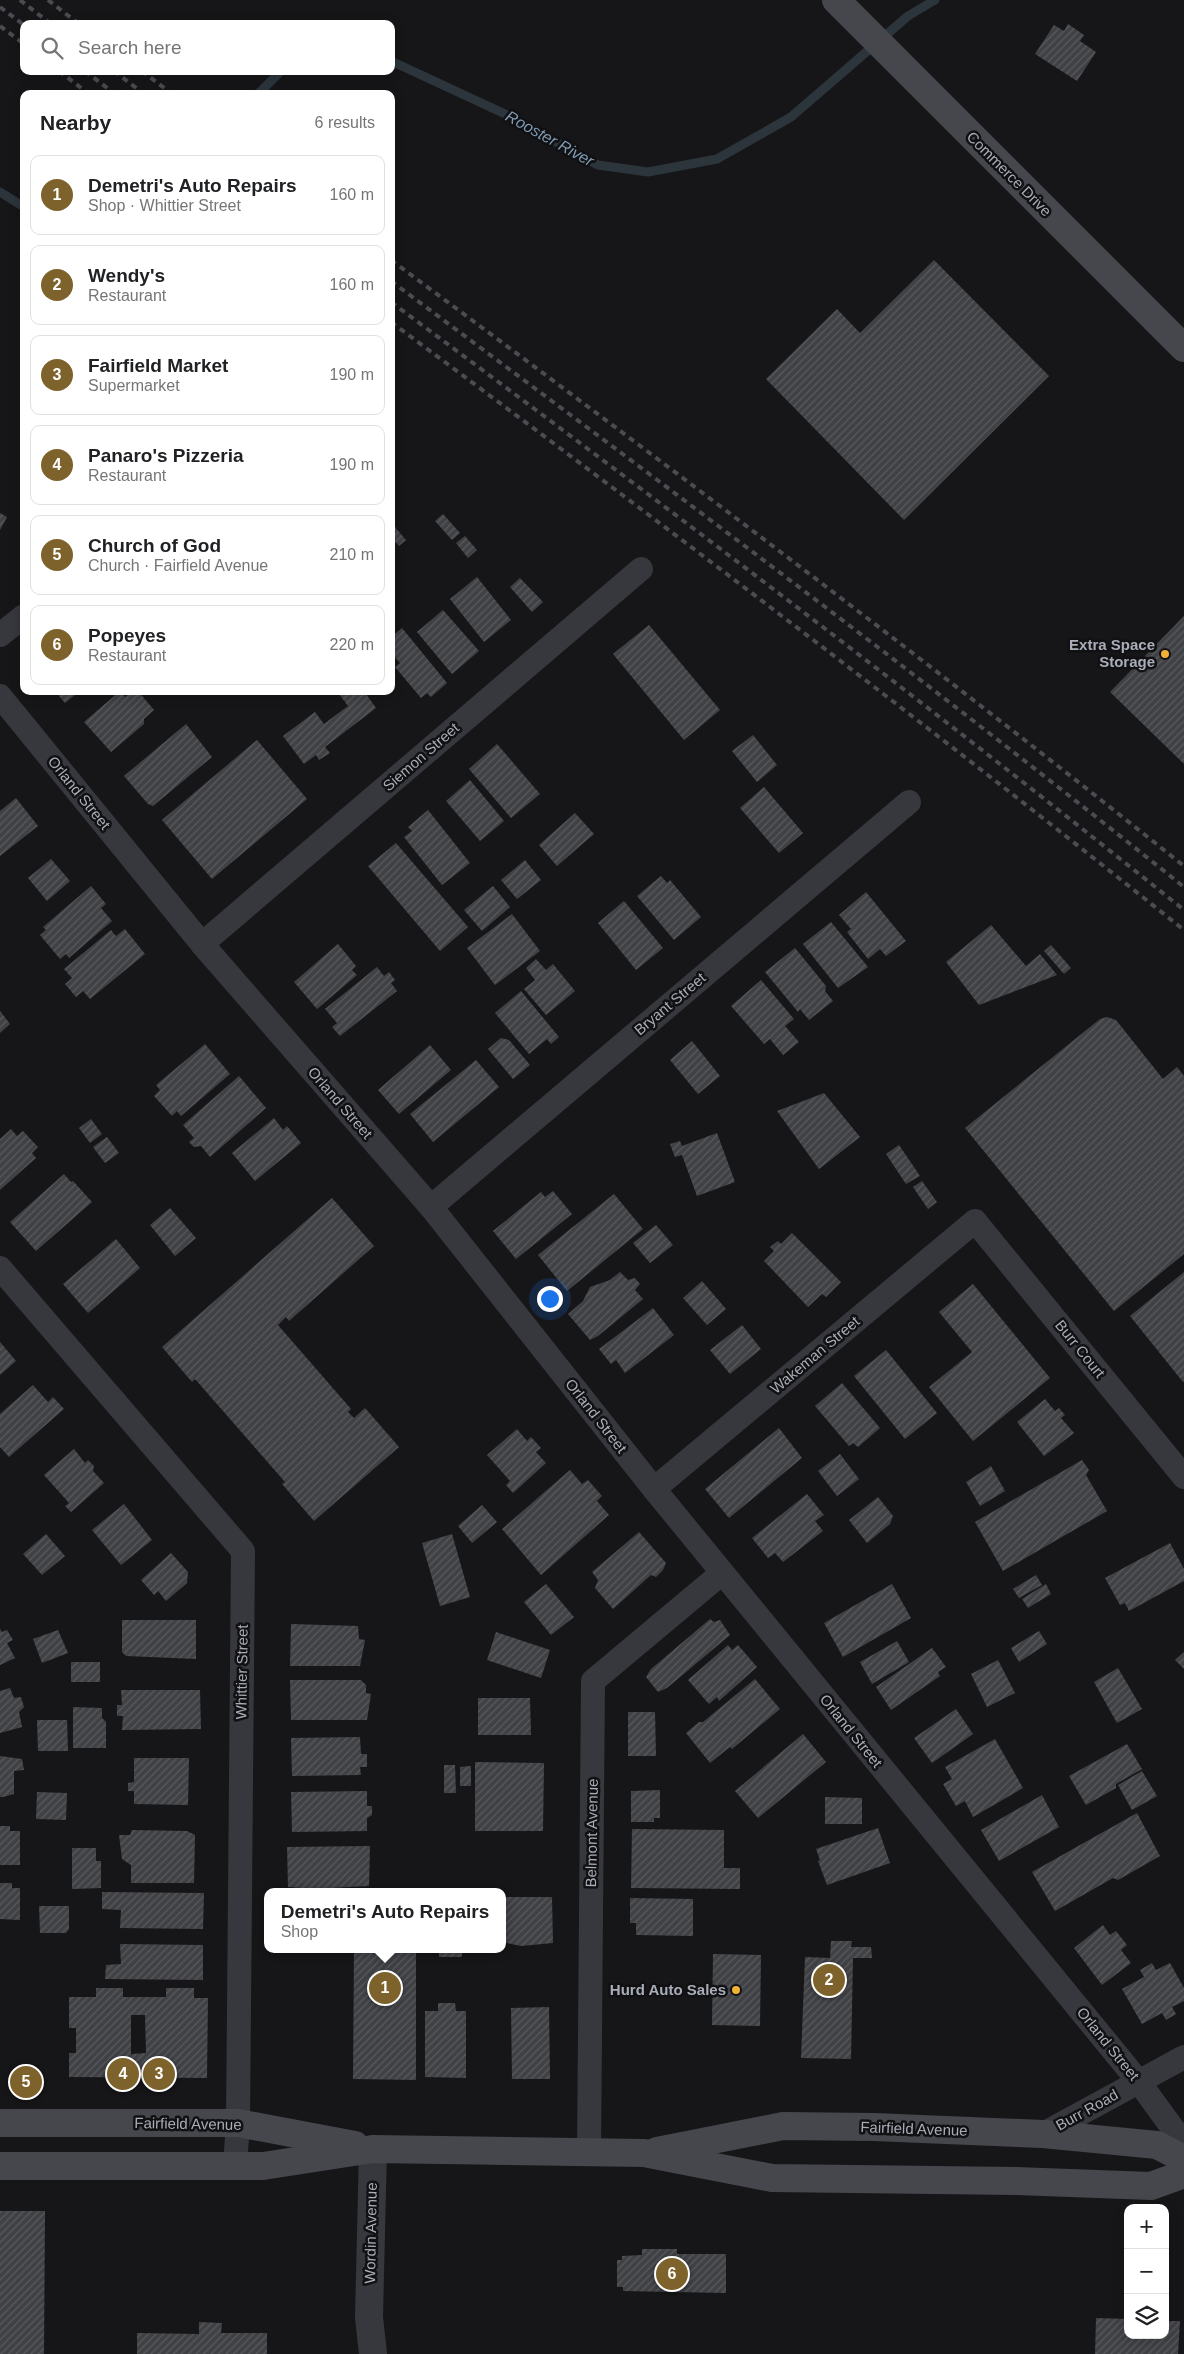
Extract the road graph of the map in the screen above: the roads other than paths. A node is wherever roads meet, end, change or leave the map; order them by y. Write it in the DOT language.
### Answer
graph roads {
  1 [pos="844,9"];
  2 [pos="1184,348"];
  3 [pos="641,570"];
  4 [pos="20,619"];
  5 [pos="0,635"];
  6 [pos="0,696"];
  7 [pos="909,802"];
  8 [pos="202,944"];
  9 [pos="430,1207"];
  10 [pos="976,1222"];
  11 [pos="0,1268"];
  12 [pos="1184,1477"];
  13 [pos="654,1489"];
  14 [pos="722,1573"];
  15 [pos="1184,2057"];
  16 [pos="1139,2082"];
  17 [pos="0,2123"];
  18 [pos="238,2123"];
  19 [pos="1043,2134"];
  20 [pos="1184,2144"];
  21 [pos="373,2149"];
  22 [pos="589,2152"];
  23 [pos="644,2154"];
  24 [pos="1184,2159"];
  25 [pos="0,2166"];
  26 [pos="235,2166"];
  27 [pos="1184,2174"];
  28 [pos="369,2317"];
  29 [pos="357,2354"];
  30 [pos="373,2354"];
  1 -- 2 [label="main road, Commerce Drive"];
  3 -- 8 [label="street, Siemon Street"];
  4 -- 5 [label="street"];
  6 -- 8 [label="street, Orland Street"];
  7 -- 9 [label="street, Bryant Street"];
  8 -- 9 [label="street, Orland Street"];
  9 -- 13 [label="street, Orland Street"];
  10 -- 12 [label="street, Burr Court"];
  10 -- 13 [label="street, Wakeman Street"];
  11 -- 18 [label="street, Whittier Street"];
  13 -- 14 [label="street, Orland Street"];
  14 -- 16 [label="street, Orland Street"];
  14 -- 22 [label="street, Belmont Avenue"];
  15 -- 16 [label="street, Burr Road"];
  16 -- 19 [label="street, Burr Road"];
  16 -- 20 [label="street, Orland Street"];
  17 -- 18 [label="main road, Fairfield Avenue"];
  18 -- 21 [label="main road, Fairfield Avenue"];
  18 -- 26 [label="street, Whittier Street"];
  19 -- 23 [label="main road, Fairfield Avenue"];
  19 -- 24 [label="main road, Fairfield Avenue"];
  21 -- 22 [label="main road, Fairfield Avenue"];
  21 -- 26 [label="main road, Fairfield Avenue"];
  21 -- 28 [label="street, Wordin Avenue"];
  22 -- 23 [label="main road, Fairfield Avenue"];
  23 -- 27 [label="main road, Fairfield Avenue"];
  25 -- 26 [label="main road, Fairfield Avenue"];
  28 -- 29 [label="street, Wordin Avenue"];
  28 -- 30 [label="street, Wordin Avenue"];
}
